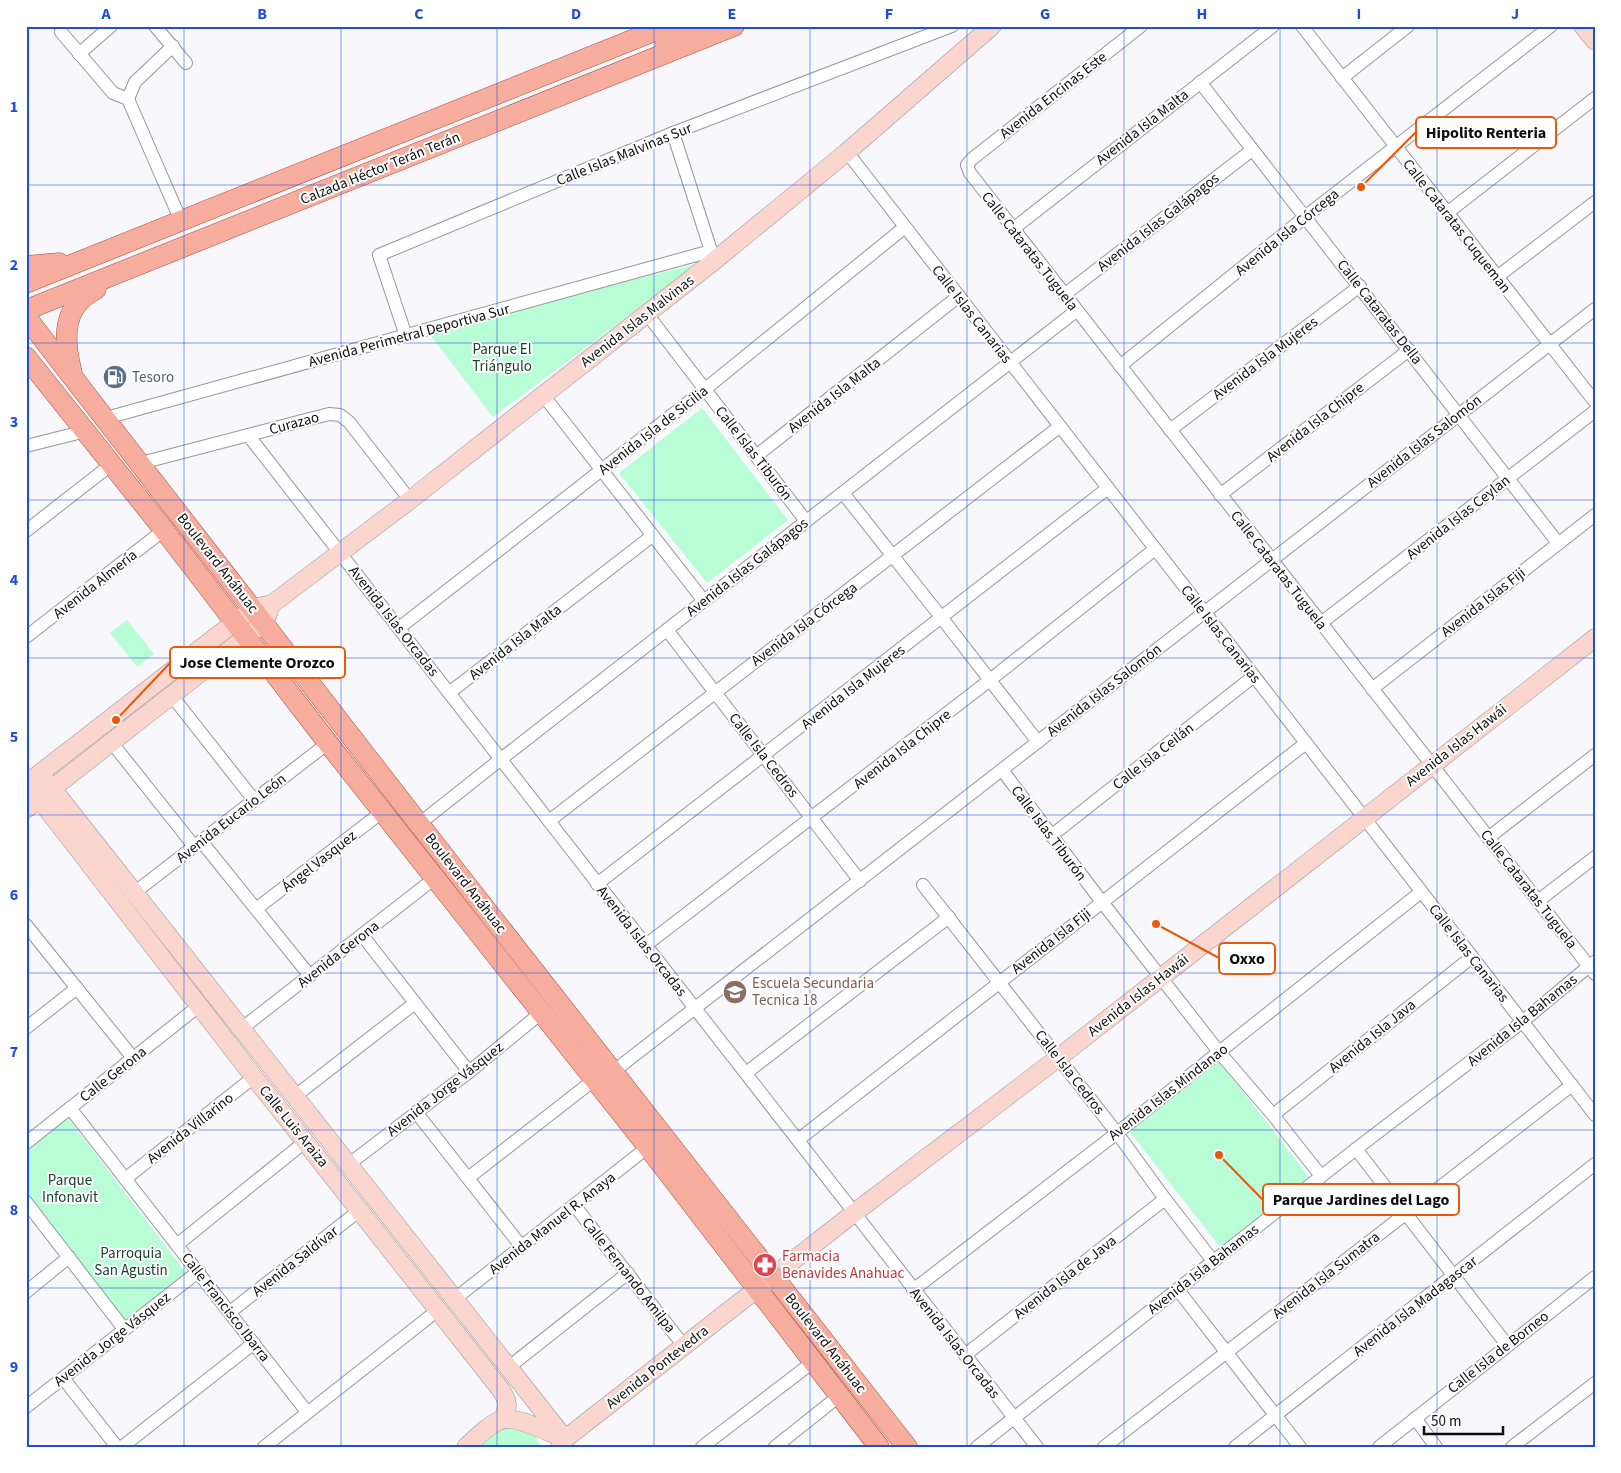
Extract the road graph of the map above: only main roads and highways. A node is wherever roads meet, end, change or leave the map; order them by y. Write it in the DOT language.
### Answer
graph roads {
  1 [pos="666,26"];
  2 [pos="690,26"];
  3 [pos="734,26"];
  4 [pos="622,72"];
  5 [pos="86,260"];
  6 [pos="26,266"];
  7 [pos="122,272"];
  8 [pos="26,283"];
  9 [pos="26,310"];
  10 [pos="26,317"];
  11 [pos="26,356"];
  12 [pos="26,368"];
  13 [pos="74,377"];
  14 [pos="44,379"];
  15 [pos="878,1447"];
  16 [pos="907,1447"];
  1 -- 5 [label="main road, Calzada Héctor Terán Terán"];
  2 -- 4 [label="main road"];
  3 -- 4 [label="main road, Calzada Héctor Terán Terán"];
  4 -- 7 [label="main road, Calzada Héctor Terán Terán"];
  5 -- 6 [label="main road"];
  5 -- 8 [label="main road, Calzada Héctor Terán Terán"];
  7 -- 9 [label="main road, Calzada Héctor Terán Terán"];
  7 -- 13 [label="main road"];
  10 -- 13 [label="main road, Boulevard Anáhuac"];
  11 -- 14 [label="main road, Boulevard Anáhuac"];
  12 -- 14 [label="main road"];
  13 -- 16 [label="main road, Boulevard Anáhuac"];
  14 -- 15 [label="main road, Boulevard Anáhuac"];
}
